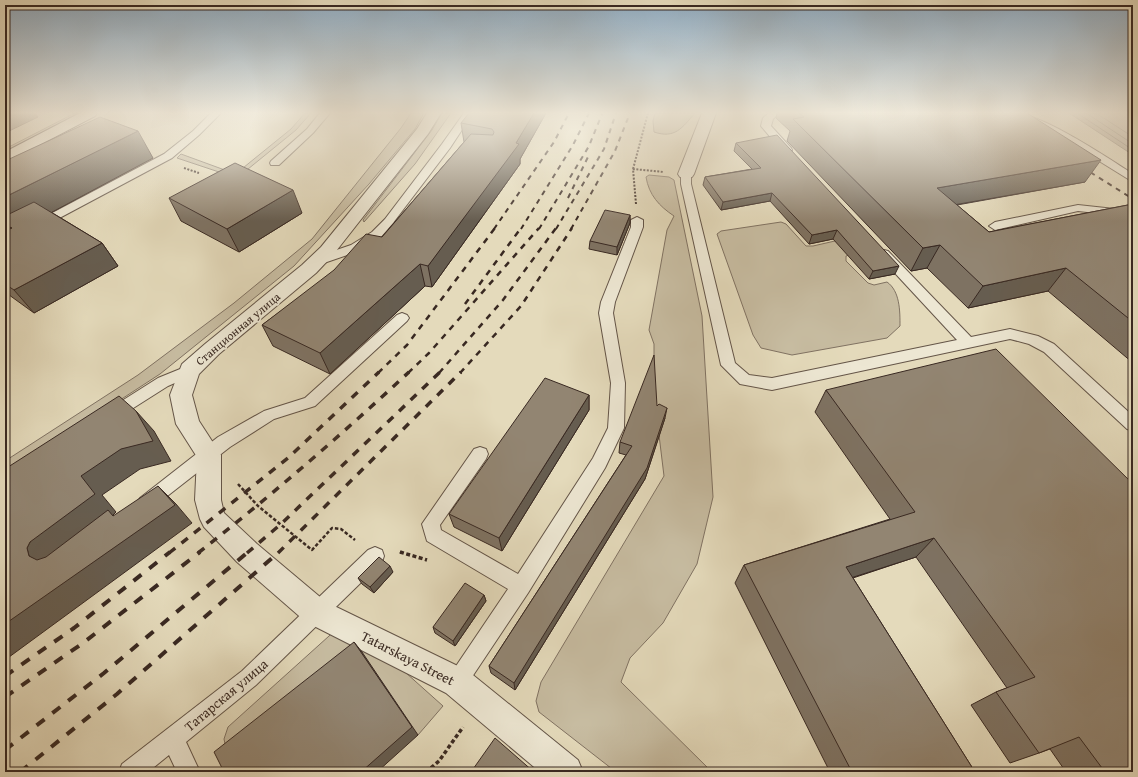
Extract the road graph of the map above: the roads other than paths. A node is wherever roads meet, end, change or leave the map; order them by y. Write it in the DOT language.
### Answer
graph roads {
  1 [pos="26,149"];
  2 [pos="177,149"];
  3 [pos="289,149"];
  4 [pos="407,149"];
  5 [pos="444,149"];
  6 [pos="695,149"];
  7 [pos="786,149"];
  8 [pos="1087,149"];
  9 [pos="16,155"];
  10 [pos="795,159"];
  11 [pos="275,162"];
  12 [pos="686,174"];
  13 [pos="1133,179"];
  14 [pos="1133,214"];
  15 [pos="637,220"];
  16 [pos="995,226"];
  17 [pos="5,243"];
  18 [pos="876,245"];
  19 [pos="317,261"];
  20 [pos="402,318"];
  21 [pos="968,343"];
  22 [pos="190,370"];
  23 [pos="97,424"];
  24 [pos="1133,425"];
  25 [pos="217,448"];
  26 [pos="480,454"];
  27 [pos="132,514"];
  28 [pos="375,556"];
  29 [pos="521,586"];
  30 [pos="316,612"];
  31 [pos="457,682"];
  32 [pos="173,740"];
  33 [pos="130,772"];
  34 [pos="189,772"];
  35 [pos="566,772"];
  1 -- 9 [label="street"];
  2 -- 17 [label="lane"];
  3 -- 11 [label="lane"];
  4 -- 19 [label="street, Станционная улица"];
  5 -- 19 [label="lane"];
  6 -- 12 [label="street"];
  7 -- 10 [label="lane"];
  8 -- 13 [label="lane"];
  12 -- 21 [label="lane"];
  14 -- 16 [label="lane"];
  15 -- 29 [label="lane"];
  18 -- 21 [label="lane"];
  19 -- 22 [label="street, Станционная улица"];
  20 -- 25 [label="lane"];
  21 -- 24 [label="lane"];
  22 -- 23 [label="lane"];
  22 -- 25 [label="street, Станционная улица"];
  25 -- 27 [label="lane"];
  25 -- 30 [label="street, Tatarskaya Street"];
  26 -- 29 [label="lane"];
  28 -- 30 [label="lane, Татарская улица"];
  29 -- 31 [label="lane"];
  30 -- 31 [label="street, Tatarskaya Street"];
  30 -- 32 [label="lane, Татарская улица"];
  31 -- 35 [label="street, Tatarskaya Street"];
  32 -- 33 [label="lane, Татарская улица"];
  32 -- 34 [label="lane"];
}
